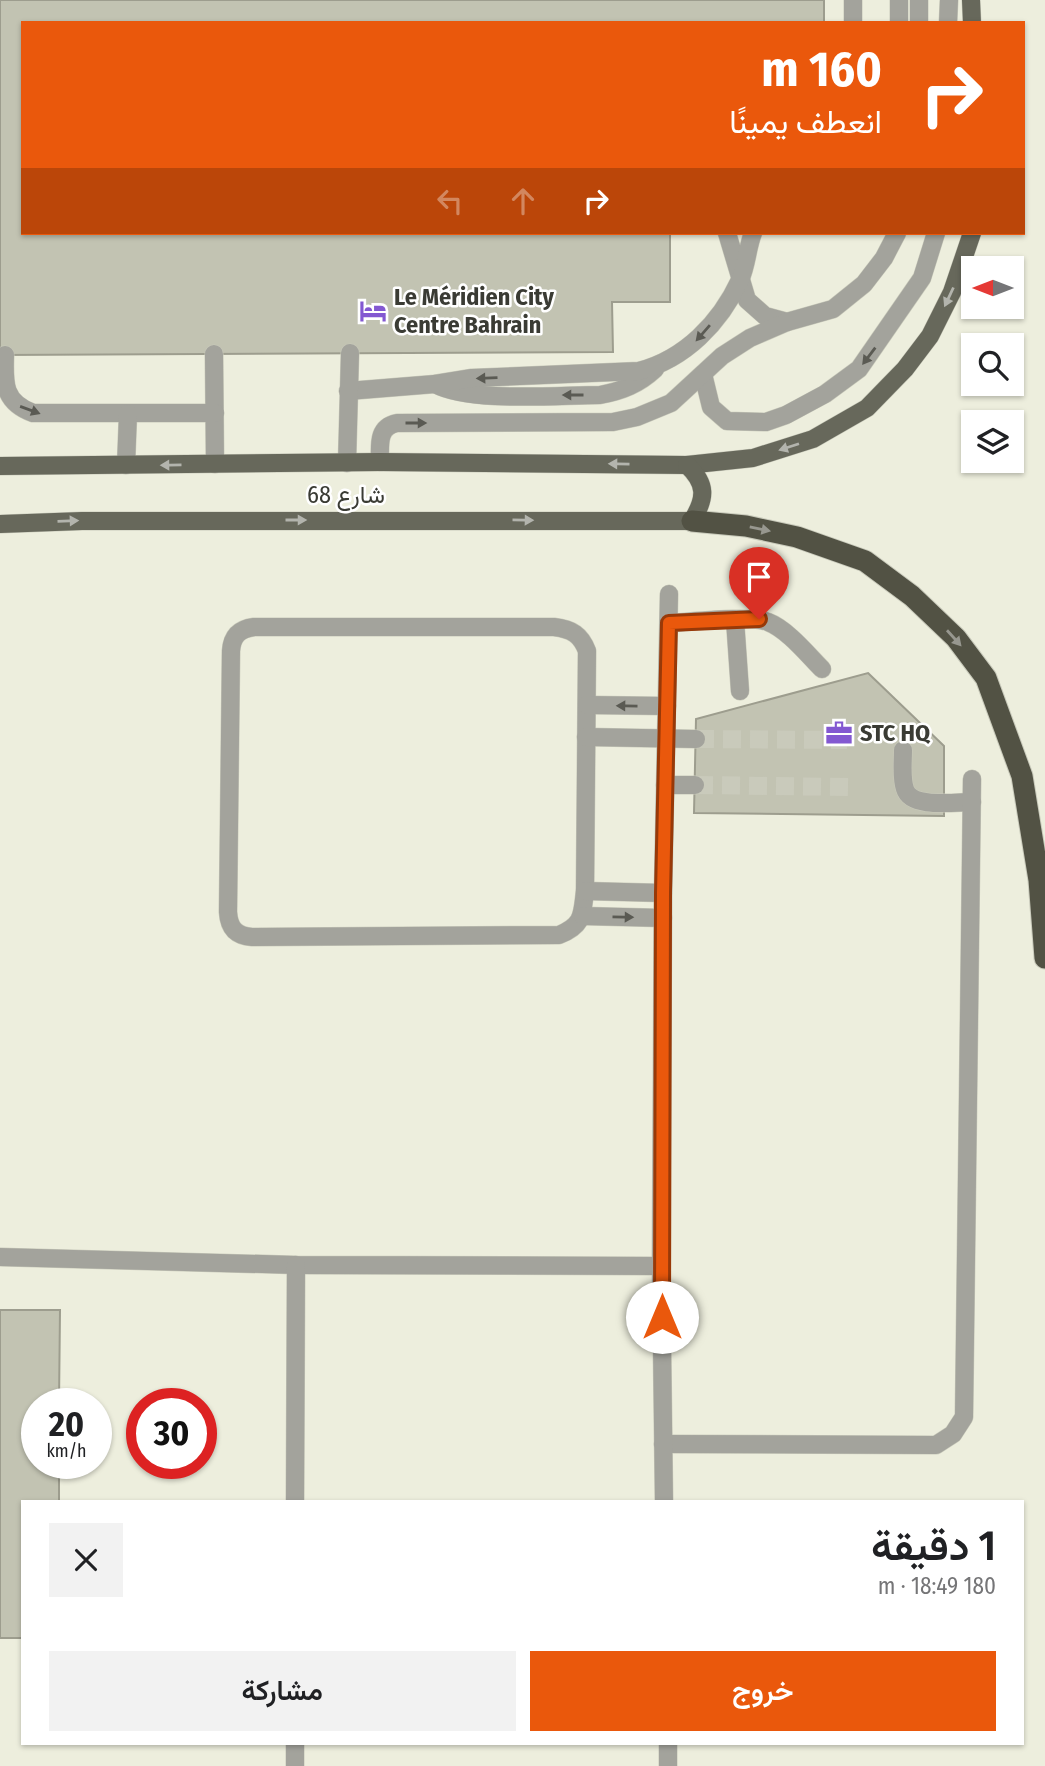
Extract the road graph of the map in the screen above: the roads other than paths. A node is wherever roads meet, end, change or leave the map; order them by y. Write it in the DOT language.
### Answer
graph roads {
  1 [pos="853,0"];
  2 [pos="899,0"];
  3 [pos="919,0"];
  4 [pos="949,0"];
  5 [pos="971,0"];
  6 [pos="853,21"];
  7 [pos="899,21"];
  8 [pos="919,21"];
  9 [pos="948,21"];
  10 [pos="972,21"];
  11 [pos="728,235"];
  12 [pos="752,235"];
  13 [pos="896,235"];
  14 [pos="935,235"];
  15 [pos="971,235"];
  16 [pos="741,277"];
  17 [pos="787,322"];
  18 [pos="350,353"];
  19 [pos="214,354"];
  20 [pos="5,355"];
  21 [pos="703,374"];
  22 [pos="348,391"];
  23 [pos="215,413"];
  24 [pos="128,414"];
  25 [pos="380,462"];
  26 [pos="347,463"];
  27 [pos="215,464"];
  28 [pos="126,465"];
  29 [pos="687,465"];
  30 [pos="0,466"];
  31 [pos="692,521"];
  32 [pos="0,524"];
  33 [pos="669,594"];
  34 [pos="735,620"];
  35 [pos="669,623"];
  36 [pos="822,669"];
  37 [pos="740,691"];
  38 [pos="587,705"];
  39 [pos="667,706"];
  40 [pos="586,737"];
  41 [pos="667,738"];
  42 [pos="696,739"];
  43 [pos="903,750"];
  44 [pos="972,779"];
  45 [pos="665,785"];
  46 [pos="695,785"];
  47 [pos="972,802"];
  48 [pos="585,891"];
  49 [pos="663,893"];
  50 [pos="583,916"];
  51 [pos="663,918"];
  52 [pos="1045,958"];
  53 [pos="0,1257"];
  54 [pos="296,1265"];
  55 [pos="661,1266"];
  56 [pos="663,1444"];
  57 [pos="295,1500"];
  58 [pos="664,1500"];
  59 [pos="295,1745"];
  60 [pos="668,1745"];
  61 [pos="295,1766"];
  62 [pos="668,1766"];
  1 -- 6 [label="street"];
  2 -- 7 [label="street"];
  3 -- 8 [label="street"];
  4 -- 9 [label="street"];
  5 -- 10 [label="main road"];
  11 -- 16 [label="street"];
  12 -- 16 [label="street"];
  13 -- 17 [label="street"];
  14 -- 21 [label="street, one-way"];
  15 -- 29 [label="main road, شارع 68, one-way"];
  16 -- 17 [label="street"];
  16 -- 22 [label="street, one-way"];
  17 -- 21 [label="street"];
  18 -- 22 [label="street"];
  19 -- 23 [label="street"];
  20 -- 24 [label="street, one-way"];
  25 -- 21 [label="street, one-way"];
  22 -- 26 [label="street"];
  23 -- 24 [label="street"];
  23 -- 27 [label="street"];
  24 -- 28 [label="street"];
  25 -- 26 [label="main road, شارع 68"];
  29 -- 25 [label="main road, شارع 68, one-way"];
  26 -- 27 [label="main road, شارع 68"];
  27 -- 28 [label="main road, شارع 68, one-way"];
  28 -- 30 [label="main road, شارع 68"];
  29 -- 31 [label="main road"];
  32 -- 31 [label="main road, شارع 68, one-way"];
  31 -- 52 [label="highway, one-way"];
  33 -- 35 [label="street"];
  34 -- 35 [label="street"];
  34 -- 36 [label="street"];
  34 -- 37 [label="street"];
  35 -- 39 [label="street"];
  39 -- 38 [label="street, one-way"];
  38 -- 40 [label="street"];
  38 -- 50 [label="street"];
  39 -- 41 [label="street"];
  40 -- 41 [label="street"];
  40 -- 48 [label="street"];
  41 -- 42 [label="street"];
  41 -- 45 [label="street"];
  43 -- 47 [label="street"];
  44 -- 47 [label="street"];
  45 -- 46 [label="street"];
  45 -- 49 [label="street"];
  47 -- 56 [label="street"];
  48 -- 49 [label="street"];
  48 -- 50 [label="street"];
  49 -- 51 [label="street"];
  50 -- 51 [label="street, one-way"];
  51 -- 55 [label="street"];
  53 -- 54 [label="street"];
  54 -- 55 [label="street"];
  54 -- 57 [label="street"];
  55 -- 56 [label="street"];
  56 -- 58 [label="street"];
  59 -- 61 [label="street"];
  60 -- 62 [label="street"];
}
